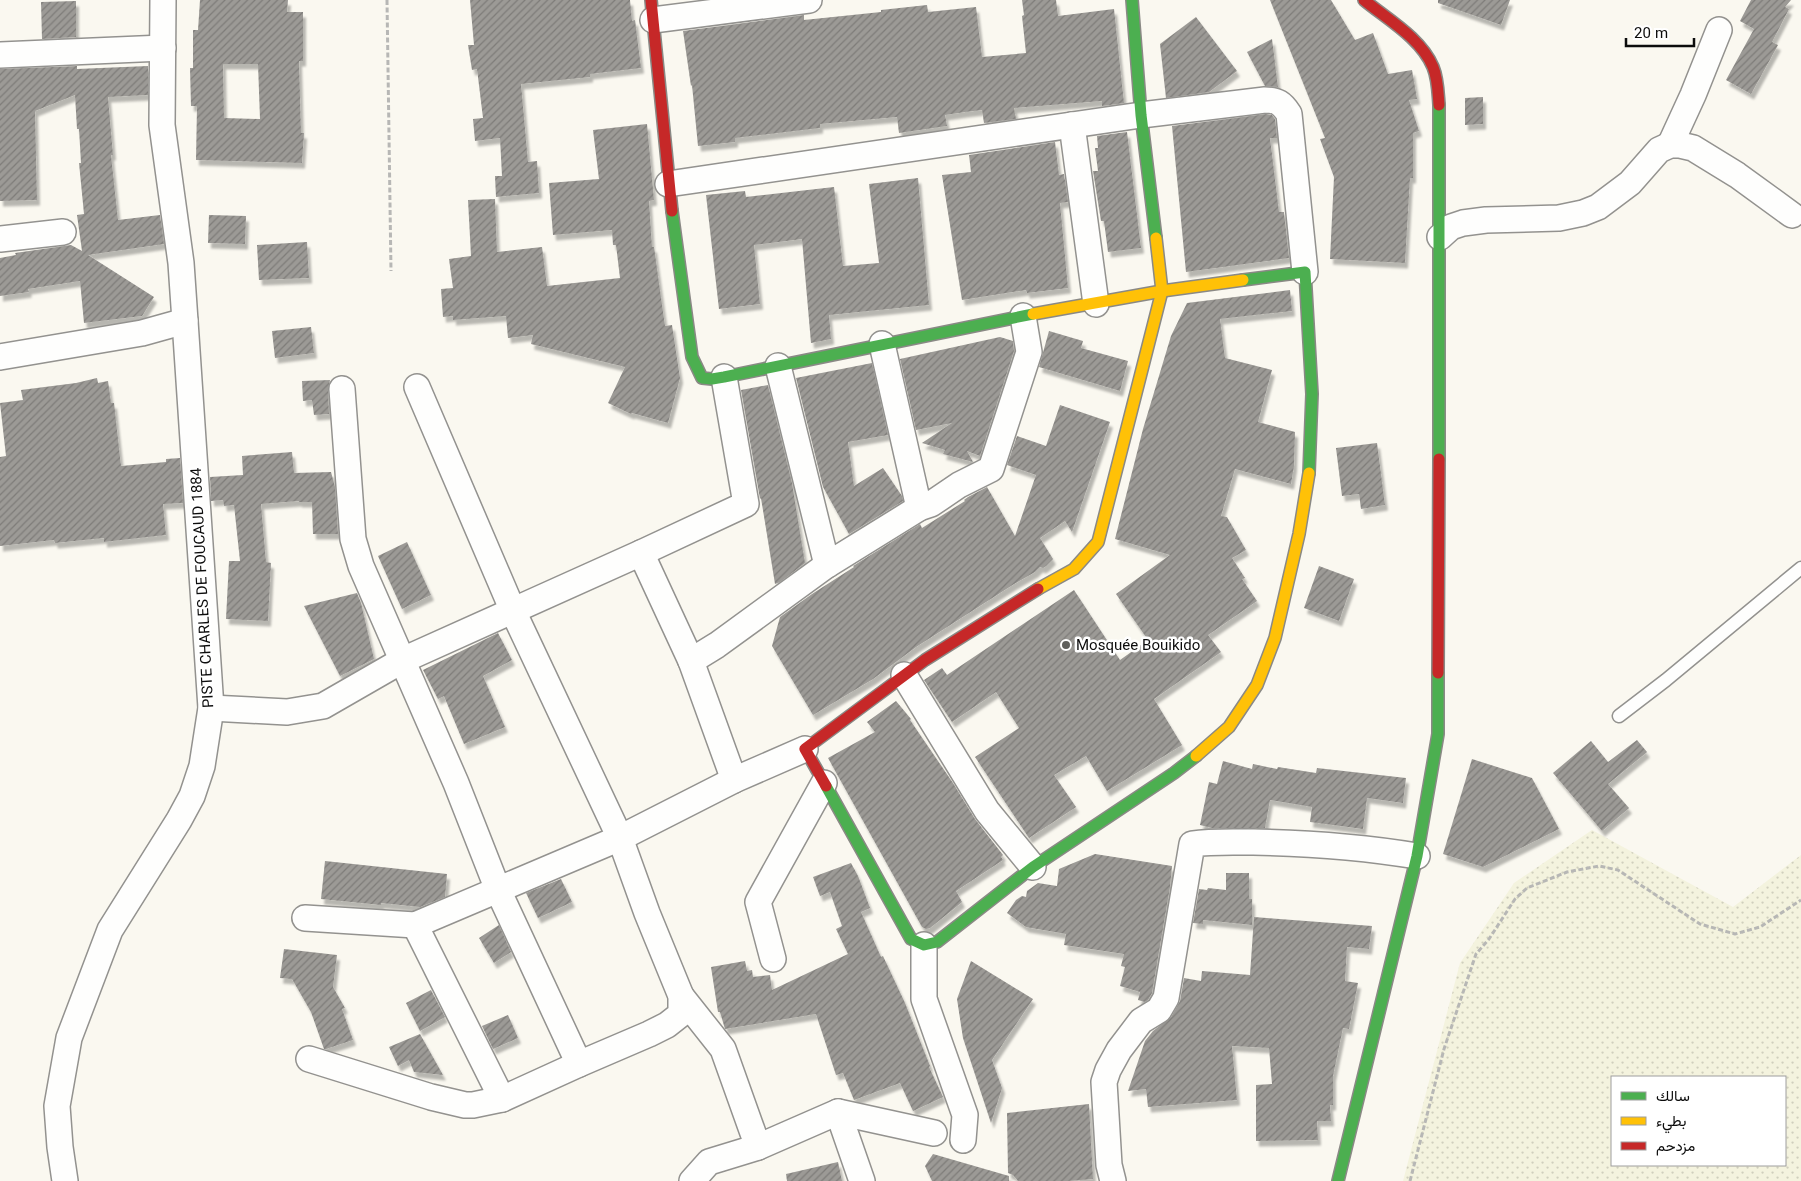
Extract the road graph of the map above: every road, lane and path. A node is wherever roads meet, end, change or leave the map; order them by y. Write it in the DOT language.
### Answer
graph roads {
  1 [pos="163,0"];
  2 [pos="387,0"];
  3 [pos="809,0"];
  4 [pos="1132,0"];
  5 [pos="1364,0"];
  6 [pos="652,10"];
  7 [pos="1719,30"];
  8 [pos="163,48"];
  9 [pos="0,55"];
  10 [pos="1141,115"];
  11 [pos="1072,125"];
  12 [pos="1670,145"];
  13 [pos="668,184"];
  14 [pos="1792,215"];
  15 [pos="63,232"];
  16 [pos="1440,237"];
  17 [pos="0,238"];
  18 [pos="391,271"];
  19 [pos="1305,272"];
  20 [pos="1162,291"];
  21 [pos="1096,304"];
  22 [pos="1023,316"];
  23 [pos="185,321"];
  24 [pos="882,344"];
  25 [pos="0,356"];
  26 [pos="778,366"];
  27 [pos="724,377"];
  28 [pos="417,387"];
  29 [pos="342,389"];
  30 [pos="919,508"];
  31 [pos="641,553"];
  32 [pos="827,565"];
  33 [pos="1801,568"];
  34 [pos="513,611"];
  35 [pos="403,660"];
  36 [pos="691,661"];
  37 [pos="904,675"];
  38 [pos="211,708"];
  39 [pos="1619,716"];
  40 [pos="805,749"];
  41 [pos="734,780"];
  42 [pos="824,783"];
  43 [pos="620,838"];
  44 [pos="1417,856"];
  45 [pos="1033,867"];
  46 [pos="498,890"];
  47 [pos="1801,900"];
  48 [pos="305,918"];
  49 [pos="415,925"];
  50 [pos="924,945"];
  51 [pos="773,959"];
  52 [pos="681,996"];
  53 [pos="309,1059"];
  54 [pos="578,1064"];
  55 [pos="502,1099"];
  56 [pos="838,1112"];
  57 [pos="934,1133"];
  58 [pos="964,1140"];
  59 [pos="758,1148"];
  60 [pos="65,1181"];
  61 [pos="692,1181"];
  62 [pos="862,1181"];
  63 [pos="1113,1181"];
  64 [pos="1338,1181"];
  65 [pos="1410,1181"];
  1 -- 8 [label="street, PISTE CHARLES DE FOUCAUD 1884"];
  2 -- 18 [label="path"];
  3 -- 6 [label="street"];
  4 -- 10 [label="street"];
  5 -- 16 [label="street"];
  6 -- 13 [label="street"];
  7 -- 12 [label="street"];
  8 -- 9 [label="street"];
  8 -- 23 [label="street, PISTE CHARLES DE FOUCAUD 1884"];
  10 -- 11 [label="street"];
  10 -- 19 [label="street"];
  10 -- 20 [label="street"];
  11 -- 13 [label="street"];
  11 -- 21 [label="street"];
  12 -- 14 [label="street"];
  12 -- 16 [label="street"];
  13 -- 27 [label="street"];
  15 -- 17 [label="street"];
  16 -- 44 [label="street"];
  19 -- 20 [label="street"];
  19 -- 45 [label="street"];
  20 -- 21 [label="street"];
  20 -- 37 [label="street"];
  21 -- 22 [label="street"];
  22 -- 24 [label="street"];
  22 -- 30 [label="street"];
  23 -- 25 [label="street"];
  23 -- 38 [label="street, PISTE CHARLES DE FOUCAUD 1884"];
  24 -- 26 [label="street"];
  24 -- 30 [label="street"];
  26 -- 27 [label="street"];
  26 -- 32 [label="street"];
  27 -- 31 [label="street"];
  28 -- 34 [label="street"];
  29 -- 35 [label="street"];
  30 -- 32 [label="street"];
  31 -- 34 [label="street"];
  31 -- 36 [label="street"];
  32 -- 36 [label="street"];
  33 -- 39 [label="lane"];
  34 -- 35 [label="street"];
  34 -- 43 [label="street"];
  35 -- 38 [label="street"];
  35 -- 46 [label="street"];
  36 -- 41 [label="street"];
  37 -- 40 [label="street"];
  37 -- 45 [label="street"];
  38 -- 60 [label="street, PISTE CHARLES DE FOUCAUD 1884"];
  40 -- 41 [label="street"];
  40 -- 42 [label="street"];
  41 -- 43 [label="street"];
  42 -- 50 [label="street"];
  42 -- 51 [label="street"];
  43 -- 46 [label="street"];
  43 -- 52 [label="street"];
  44 -- 63 [label="street"];
  44 -- 64 [label="street"];
  45 -- 50 [label="street"];
  46 -- 49 [label="street"];
  46 -- 54 [label="street"];
  47 -- 65 [label="path"];
  48 -- 49 [label="street"];
  49 -- 55 [label="street"];
  50 -- 58 [label="street"];
  52 -- 54 [label="street"];
  52 -- 59 [label="street"];
  53 -- 55 [label="street"];
  54 -- 55 [label="street"];
  56 -- 57 [label="street"];
  56 -- 59 [label="street"];
  56 -- 62 [label="street"];
  59 -- 61 [label="street"];
}
